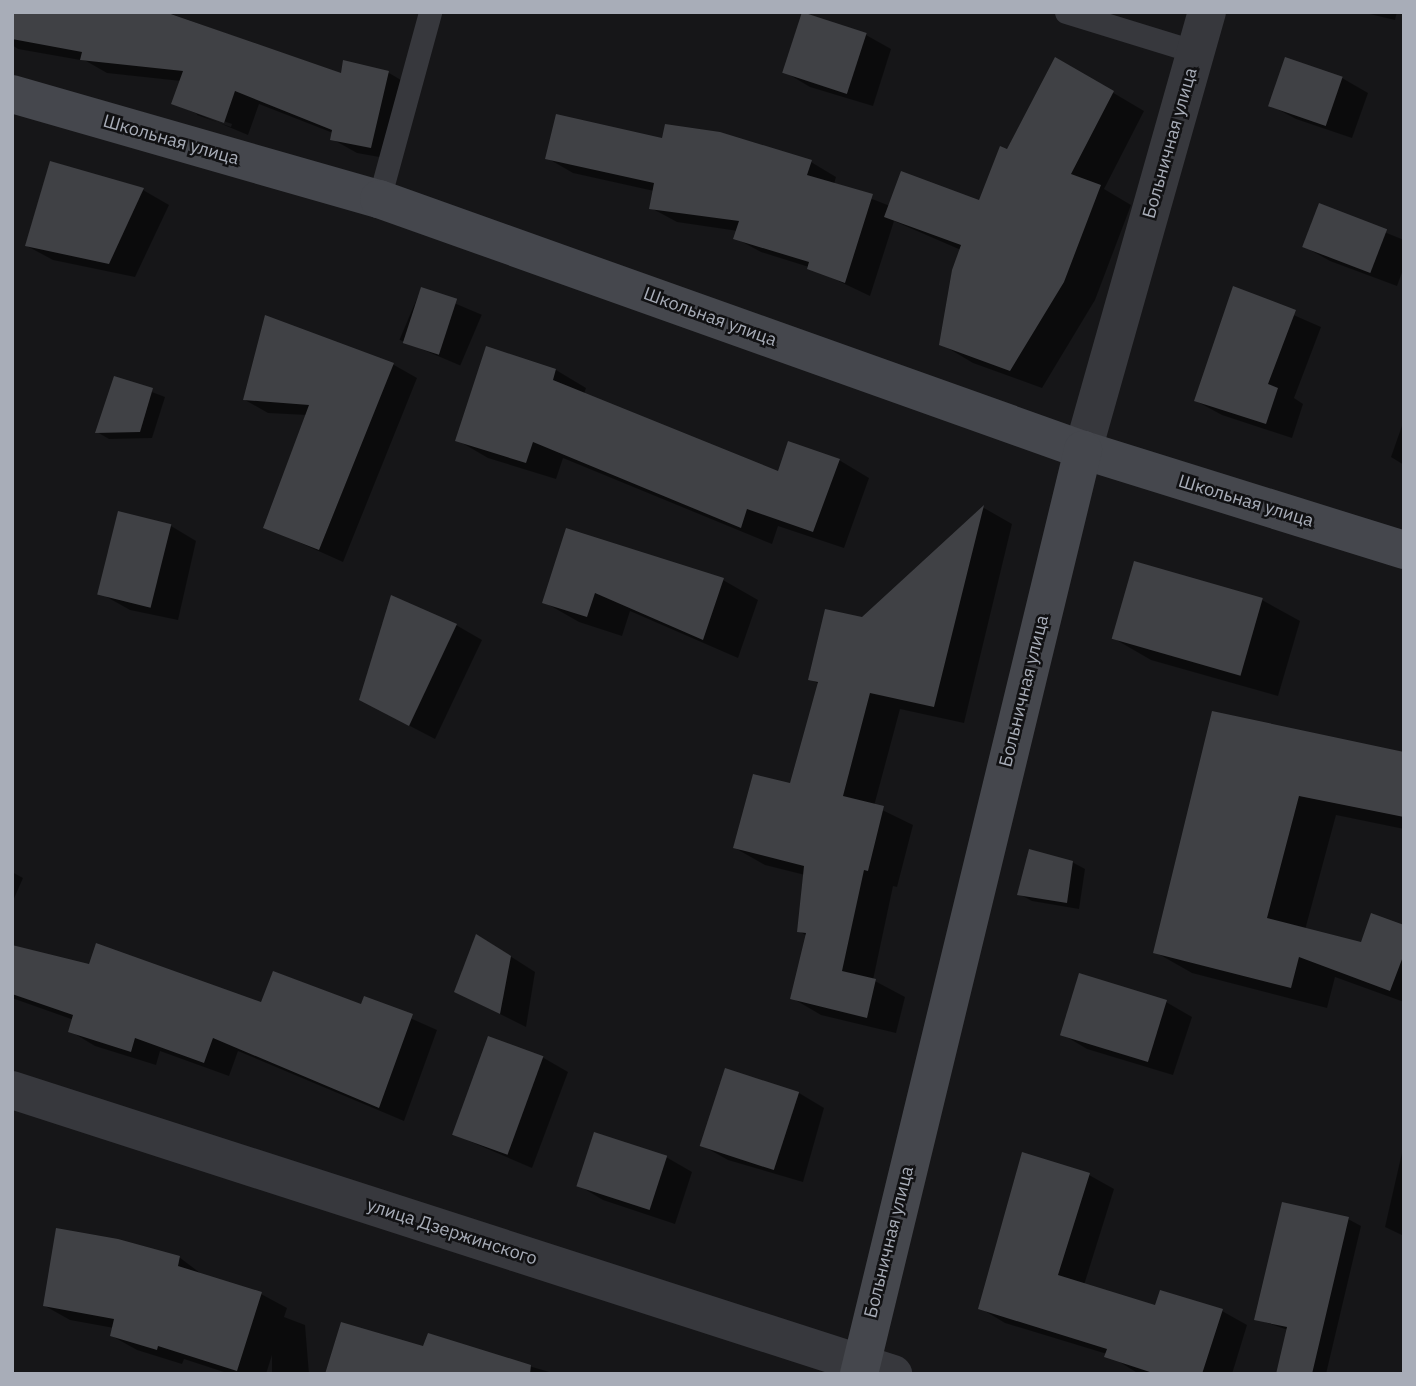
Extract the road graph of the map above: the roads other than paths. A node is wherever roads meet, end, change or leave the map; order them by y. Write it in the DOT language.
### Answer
graph roads {
  1 [pos="430,12"];
  2 [pos="1066,12"];
  3 [pos="1207,12"];
  4 [pos="1196,52"];
  5 [pos="12,94"];
  6 [pos="379,199"];
  7 [pos="1083,450"];
  8 [pos="1404,550"];
  9 [pos="12,1090"];
  10 [pos="870,1370"];
  1 -- 6 [label="lane"];
  2 -- 4 [label="lane"];
  3 -- 4 [label="street, Больничная улица"];
  4 -- 7 [label="street, Больничная улица"];
  5 -- 6 [label="street, Школьная улица"];
  6 -- 7 [label="street, Школьная улица"];
  7 -- 8 [label="street, Школьная улица"];
  7 -- 10 [label="street, Больничная улица"];
  9 -- 10 [label="street, улица Дзержинского"];
}
